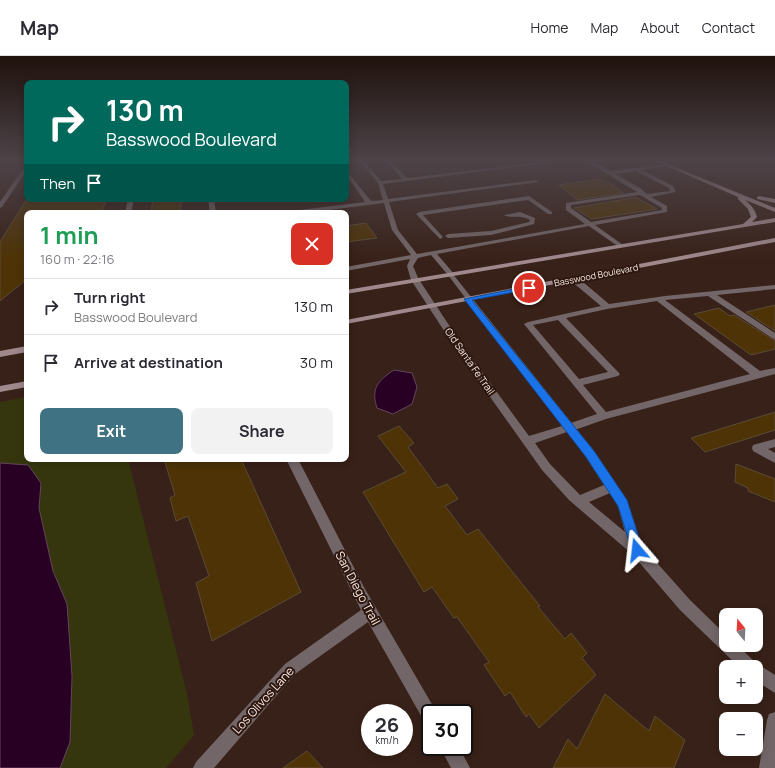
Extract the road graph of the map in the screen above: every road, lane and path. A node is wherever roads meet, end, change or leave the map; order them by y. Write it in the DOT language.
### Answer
graph roads {
  1 [pos="8,194"];
  2 [pos="363,194"];
  3 [pos="384,194"];
  4 [pos="439,194"];
  5 [pos="651,194"];
  6 [pos="734,194"];
  7 [pos="738,194"];
  8 [pos="743,194"];
  9 [pos="643,195"];
  10 [pos="628,197"];
  11 [pos="608,198"];
  12 [pos="635,198"];
  13 [pos="595,200"];
  14 [pos="386,201"];
  15 [pos="614,202"];
  16 [pos="775,202"];
  17 [pos="369,203"];
  18 [pos="601,204"];
  19 [pos="0,206"];
  20 [pos="315,210"];
  21 [pos="775,210"];
  22 [pos="550,213"];
  23 [pos="507,215"];
  24 [pos="775,220"];
  25 [pos="600,221"];
  26 [pos="527,225"];
  27 [pos="745,225"];
  28 [pos="439,226"];
  29 [pos="430,227"];
  30 [pos="540,235"];
  31 [pos="440,237"];
  32 [pos="775,240"];
  33 [pos="621,246"];
  34 [pos="450,250"];
  35 [pos="433,253"];
  36 [pos="415,256"];
  37 [pos="349,268"];
  38 [pos="450,274"];
  39 [pos="574,279"];
  40 [pos="415,280"];
  41 [pos="775,287"];
  42 [pos="349,291"];
  43 [pos="710,294"];
  44 [pos="468,299"];
  45 [pos="659,299"];
  46 [pos="432,306"];
  47 [pos="607,307"];
  48 [pos="561,318"];
  49 [pos="349,321"];
  50 [pos="775,337"];
  51 [pos="24,350"];
  52 [pos="0,354"];
  53 [pos="775,371"];
  54 [pos="758,375"];
  55 [pos="577,383"];
  56 [pos="24,385"];
  57 [pos="0,389"];
  58 [pos="604,416"];
  59 [pos="569,428"];
  60 [pos="527,441"];
  61 [pos="775,443"];
  62 [pos="775,459"];
  63 [pos="294,462"];
  64 [pos="612,487"];
  65 [pos="579,501"];
  66 [pos="637,550"];
  67 [pos="370,612"];
  68 [pos="719,638"];
  69 [pos="734,652"];
  70 [pos="742,660"];
  71 [pos="763,676"];
  72 [pos="775,685"];
  73 [pos="424,704"];
  74 [pos="775,720"];
  75 [pos="454,756"];
  76 [pos="202,768"];
  77 [pos="461,768"];
  78 [pos="768,768"];
  1 -- 19 [label="street"];
  2 -- 17 [label="street"];
  3 -- 14 [label="street"];
  4 -- 14 [label="street"];
  5 -- 9 [label="street"];
  6 -- 27 [label="main road"];
  7 -- 21 [label="main road"];
  8 -- 16 [label="main road"];
  9 -- 10 [label="street"];
  9 -- 25 [label="street"];
  10 -- 11 [label="street"];
  10 -- 12 [label="street"];
  11 -- 13 [label="street"];
  11 -- 15 [label="street"];
  13 -- 18 [label="street"];
  13 -- 25 [label="street"];
  14 -- 17 [label="street"];
  14 -- 36 [label="street"];
  17 -- 20 [label="street"];
  22 -- 29 [label="street"];
  23 -- 26 [label="street"];
  24 -- 27 [label="main road"];
  25 -- 30 [label="street"];
  25 -- 33 [label="street"];
  26 -- 30 [label="street"];
  26 -- 31 [label="street"];
  27 -- 33 [label="main road"];
  28 -- 29 [label="street"];
  29 -- 31 [label="street"];
  30 -- 34 [label="street"];
  31 -- 34 [label="street"];
  32 -- 39 [label="main road, Basswood Boulevard"];
  33 -- 38 [label="main road"];
  34 -- 35 [label="street"];
  35 -- 36 [label="street"];
  35 -- 38 [label="street, Old Santa Fe Trail"];
  36 -- 37 [label="street"];
  36 -- 40 [label="street"];
  38 -- 40 [label="main road"];
  38 -- 44 [label="street, Old Santa Fe Trail"];
  39 -- 44 [label="main road, Basswood Boulevard"];
  39 -- 47 [label="street"];
  40 -- 42 [label="main road"];
  40 -- 46 [label="street, Old Santa Fe Trail"];
  41 -- 43 [label="street"];
  43 -- 45 [label="street"];
  43 -- 50 [label="street"];
  44 -- 46 [label="main road, Basswood Boulevard"];
  44 -- 59 [label="street, Old Santa Fe Trail"];
  45 -- 47 [label="street"];
  45 -- 54 [label="street"];
  46 -- 49 [label="main road, Basswood Boulevard"];
  46 -- 60 [label="street, Old Santa Fe Trail"];
  47 -- 48 [label="street"];
  48 -- 55 [label="street"];
  48 -- 55 [label="street"];
  51 -- 52 [label="main road"];
  53 -- 54 [label="street"];
  54 -- 58 [label="street"];
  55 -- 58 [label="street"];
  56 -- 57 [label="main road"];
  58 -- 59 [label="street"];
  59 -- 60 [label="street"];
  59 -- 64 [label="street, Old Santa Fe Trail"];
  60 -- 65 [label="street, Old Santa Fe Trail"];
  61 -- 62 [label="street"];
  63 -- 67 [label="street, San Diego Trail"];
  64 -- 65 [label="street"];
  64 -- 66 [label="street, Old Santa Fe Trail"];
  65 -- 66 [label="street, Old Santa Fe Trail"];
  66 -- 68 [label="street, Old Santa Fe Trail"];
  67 -- 73 [label="street, San Diego Trail"];
  67 -- 76 [label="street, Los Olivos Lane"];
  69 -- 70 [label="street, Old Santa Fe Trail"];
  71 -- 72 [label="street"];
  74 -- 78 [label="street"];
  75 -- 77 [label="street"];
}
